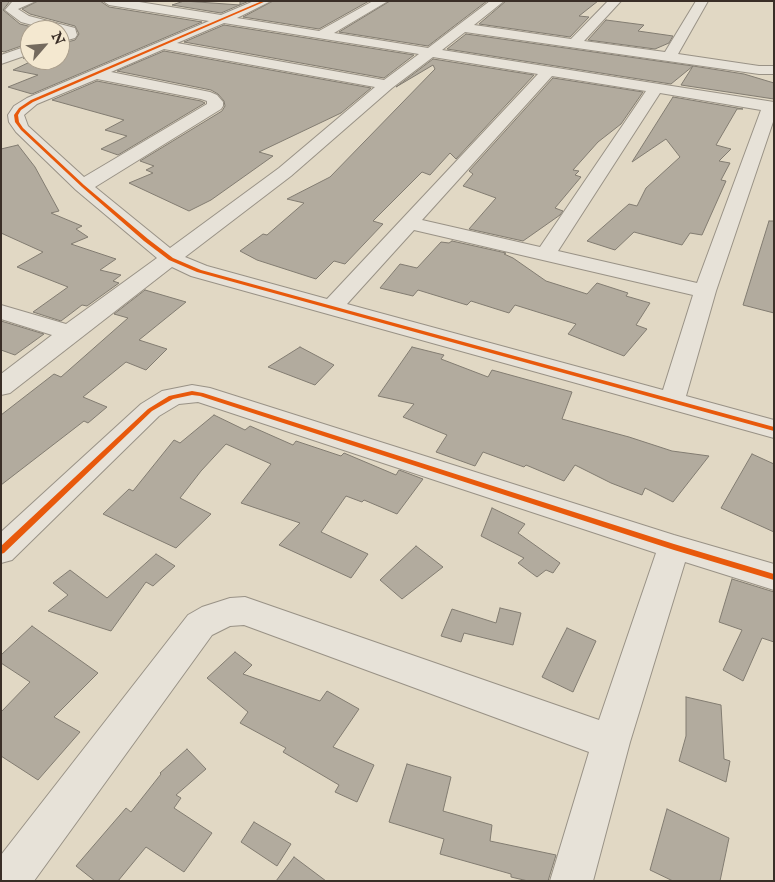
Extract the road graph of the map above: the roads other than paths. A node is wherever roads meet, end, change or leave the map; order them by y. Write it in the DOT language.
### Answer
graph roads {
  1 [pos="30,1"];
  2 [pos="109,1"];
  3 [pos="265,1"];
  4 [pos="382,1"];
  5 [pos="498,1"];
  6 [pos="615,1"];
  7 [pos="702,1"];
  8 [pos="224,19"];
  9 [pos="29,20"];
  10 [pos="464,28"];
  11 [pos="323,34"];
  12 [pos="574,44"];
  13 [pos="163,45"];
  14 [pos="430,52"];
  15 [pos="20,53"];
  16 [pos="669,57"];
  17 [pos="1,60"];
  18 [pos="549,70"];
  19 [pos="774,70"];
  20 [pos="96,74"];
  21 [pos="387,85"];
  22 [pos="656,88"];
  23 [pos="772,107"];
  24 [pos="83,186"];
  25 [pos="408,223"];
  26 [pos="546,254"];
  27 [pos="171,259"];
  28 [pos="705,291"];
  29 [pos="332,307"];
  30 [pos="1,312"];
  31 [pos="70,332"];
  32 [pos="1,387"];
  33 [pos="672,401"];
  34 [pos="774,428"];
  35 [pos="674,548"];
  36 [pos="1,551"];
  37 [pos="774,577"];
  38 [pos="611,742"];
  39 [pos="8,881"];
  40 [pos="571,881"];
  1 -- 9 [label="street"];
  2 -- 8 [label="street"];
  3 -- 8 [label="street"];
  4 -- 11 [label="street"];
  5 -- 10 [label="street"];
  6 -- 12 [label="street"];
  7 -- 16 [label="street"];
  8 -- 11 [label="street"];
  8 -- 13 [label="street"];
  10 -- 12 [label="street"];
  10 -- 14 [label="street"];
  11 -- 14 [label="street"];
  12 -- 16 [label="street"];
  13 -- 20 [label="street"];
  13 -- 21 [label="street"];
  14 -- 18 [label="street"];
  14 -- 21 [label="street"];
  15 -- 17 [label="street"];
  16 -- 19 [label="street"];
  18 -- 22 [label="street"];
  18 -- 25 [label="street"];
  20 -- 24 [label="street"];
  20 -- 24 [label="street"];
  21 -- 27 [label="street"];
  22 -- 23 [label="street"];
  22 -- 26 [label="street"];
  23 -- 28 [label="street"];
  24 -- 27 [label="street"];
  25 -- 26 [label="street"];
  25 -- 29 [label="street"];
  26 -- 28 [label="street"];
  27 -- 29 [label="street"];
  27 -- 31 [label="street"];
  28 -- 33 [label="street"];
  29 -- 33 [label="street"];
  30 -- 31 [label="street"];
  31 -- 32 [label="street"];
  33 -- 34 [label="street"];
  35 -- 36 [label="street"];
  35 -- 37 [label="street"];
  35 -- 38 [label="street"];
  38 -- 39 [label="street"];
  38 -- 40 [label="street"];
}
